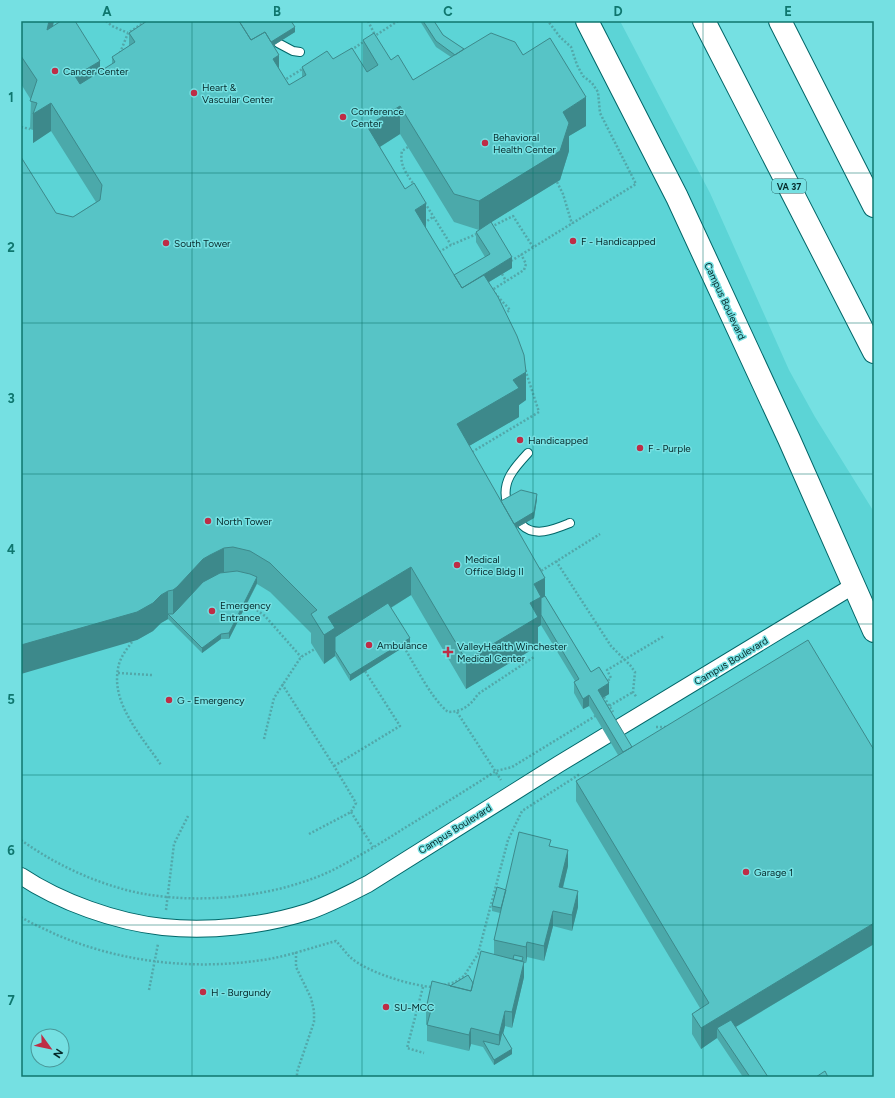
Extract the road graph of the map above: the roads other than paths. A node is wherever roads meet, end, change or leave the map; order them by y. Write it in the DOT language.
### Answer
graph roads {
  1 [pos="587,21"];
  2 [pos="704,21"];
  3 [pos="780,21"];
  4 [pos="278,43"];
  5 [pos="300,52"];
  6 [pos="874,206"];
  7 [pos="874,352"];
  8 [pos="528,453"];
  9 [pos="507,503"];
  10 [pos="570,523"];
  11 [pos="522,525"];
  12 [pos="853,586"];
  13 [pos="874,631"];
  14 [pos="21,876"];
  1 -- 12 [label="main road, Campus Boulevard"];
  2 -- 7 [label="main road, VA 37"];
  3 -- 6 [label="main road"];
  4 -- 5 [label="lane"];
  8 -- 9 [label="lane"];
  10 -- 11 [label="lane"];
  12 -- 13 [label="main road, Campus Boulevard"];
  12 -- 14 [label="street, Campus Boulevard"];
}
